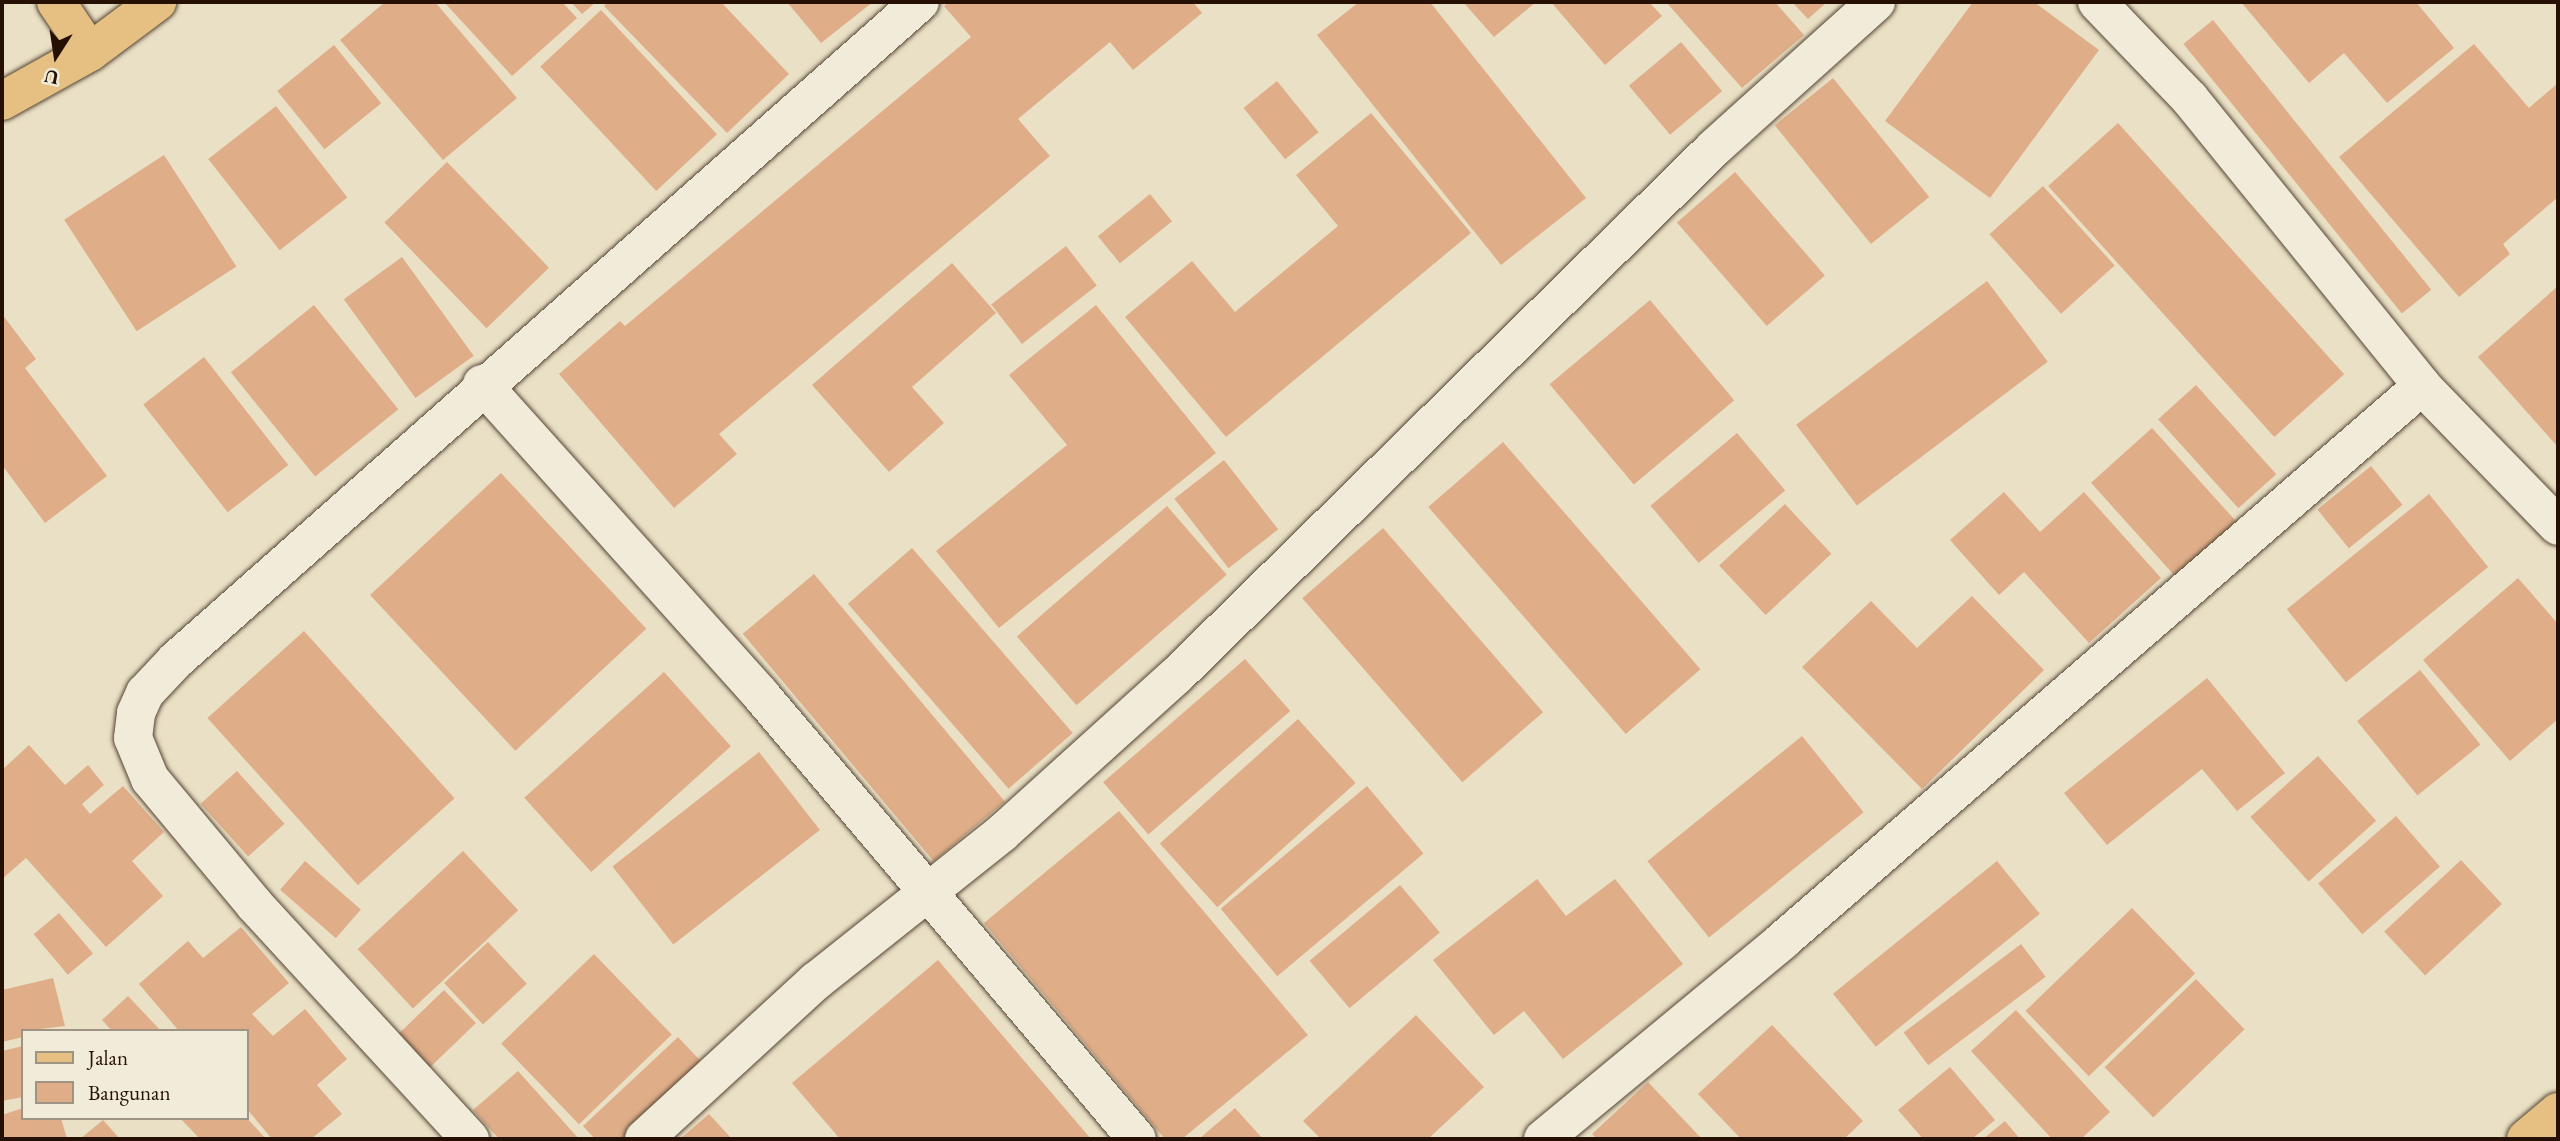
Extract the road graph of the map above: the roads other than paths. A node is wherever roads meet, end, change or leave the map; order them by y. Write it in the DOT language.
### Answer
graph roads {
  1 [pos="56,2"];
  2 [pos="157,2"];
  3 [pos="919,2"];
  4 [pos="1876,2"];
  5 [pos="2097,2"];
  6 [pos="90,52"];
  7 [pos="2,101"];
  8 [pos="482,384"];
  9 [pos="2422,386"];
  10 [pos="2558,526"];
  11 [pos="926,892"];
  12 [pos="2558,1112"];
  13 [pos="470,1139"];
  14 [pos="644,1139"];
  15 [pos="1137,1139"];
  16 [pos="1543,1139"];
  17 [pos="2526,1139"];
  1 -- 6 [label="main road"];
  2 -- 6 [label="main road"];
  3 -- 8 [label="street"];
  4 -- 11 [label="street"];
  5 -- 9 [label="street"];
  6 -- 7 [label="main road"];
  8 -- 11 [label="street"];
  8 -- 13 [label="street"];
  9 -- 10 [label="street"];
  9 -- 16 [label="street"];
  11 -- 14 [label="street"];
  11 -- 15 [label="street"];
  12 -- 17 [label="main road"];
}
